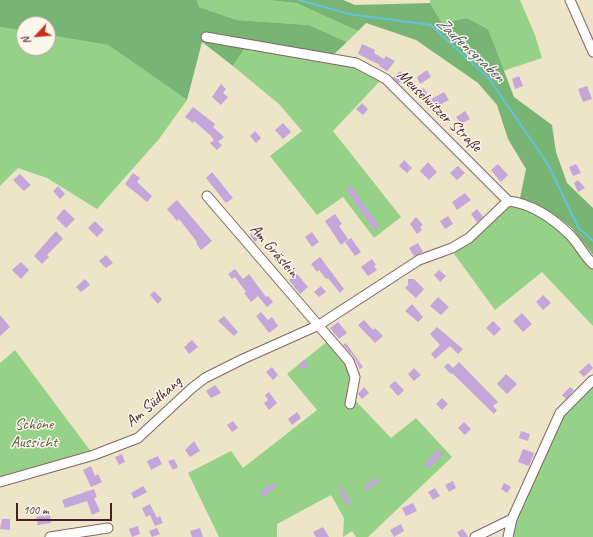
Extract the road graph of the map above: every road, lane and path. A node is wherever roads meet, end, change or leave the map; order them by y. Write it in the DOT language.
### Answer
graph roads {
  1 [pos="570,0"];
  2 [pos="206,37"];
  3 [pos="593,52"];
  4 [pos="206,196"];
  5 [pos="508,201"];
  6 [pos="593,264"];
  7 [pos="319,325"];
  8 [pos="593,380"];
  9 [pos="350,404"];
  10 [pos="0,482"];
  11 [pos="512,519"];
  12 [pos="108,528"];
  13 [pos="50,537"];
  14 [pos="475,537"];
  15 [pos="508,537"];
  1 -- 3 [label="street"];
  2 -- 5 [label="street, Meuselwitzer Straße"];
  4 -- 7 [label="street, Am Gräslein"];
  5 -- 6 [label="street"];
  5 -- 7 [label="street, Am Südhang"];
  7 -- 9 [label="street"];
  7 -- 10 [label="street, Am Südhang"];
  8 -- 11 [label="street"];
  11 -- 14 [label="street"];
  11 -- 15 [label="street"];
  12 -- 13 [label="street"];
}
